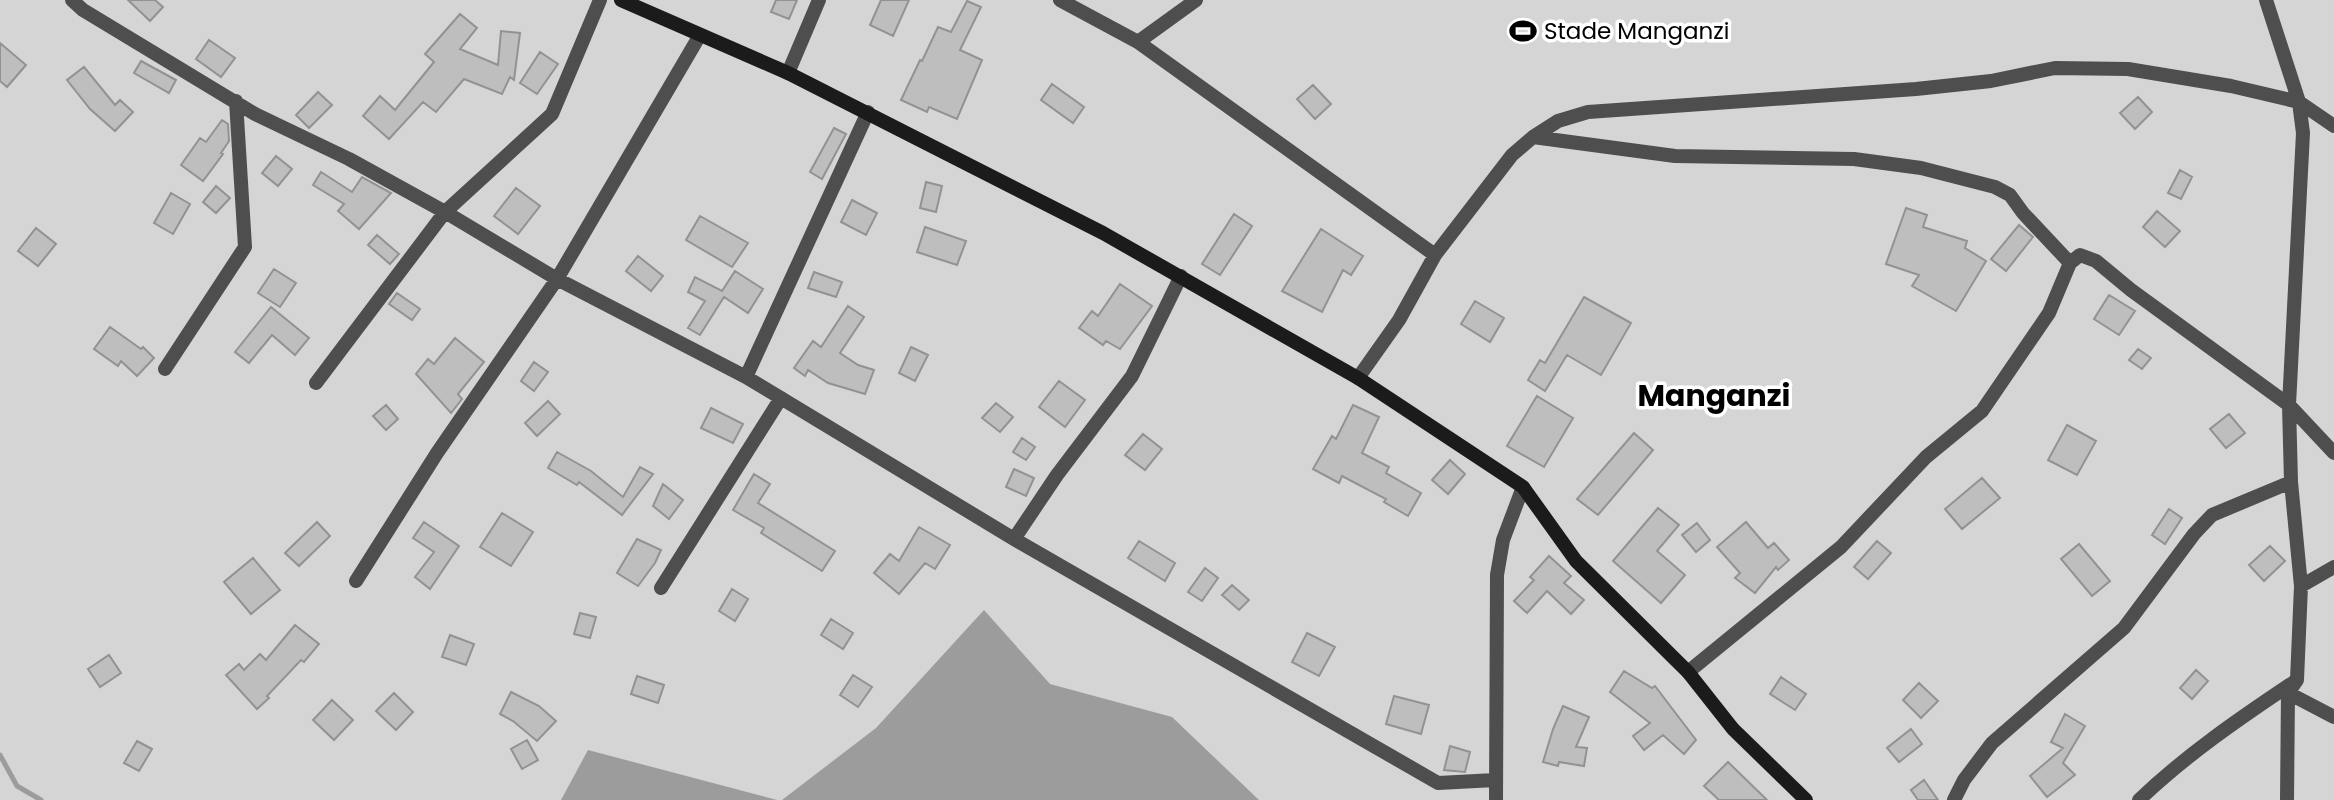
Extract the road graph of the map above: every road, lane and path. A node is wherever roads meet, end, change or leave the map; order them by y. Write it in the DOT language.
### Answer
graph roads {
  1 [pos="72,0"];
  2 [pos="600,0"];
  3 [pos="621,0"];
  4 [pos="819,0"];
  5 [pos="1060,0"];
  6 [pos="1196,0"];
  7 [pos="2266,0"];
  8 [pos="700,36"];
  9 [pos="1138,42"];
  10 [pos="788,73"];
  11 [pos="236,101"];
  12 [pos="2299,102"];
  13 [pos="868,112"];
  14 [pos="2334,126"];
  15 [pos="1533,136"];
  16 [pos="445,212"];
  17 [pos="1435,255"];
  18 [pos="2070,263"];
  19 [pos="1181,276"];
  20 [pos="557,279"];
  21 [pos="165,369"];
  22 [pos="746,377"];
  23 [pos="1358,377"];
  24 [pos="316,383"];
  25 [pos="781,398"];
  26 [pos="2289,405"];
  27 [pos="2334,453"];
  28 [pos="2291,482"];
  29 [pos="1523,487"];
  30 [pos="1014,539"];
  31 [pos="2334,567"];
  32 [pos="356,580"];
  33 [pos="2301,586"];
  34 [pos="661,588"];
  35 [pos="1688,672"];
  36 [pos="2297,680"];
  37 [pos="2288,693"];
  38 [pos="2334,717"];
  39 [pos="1495,780"];
  40 [pos="1496,800"];
  41 [pos="1806,800"];
  42 [pos="1954,800"];
  43 [pos="2139,800"];
  44 [pos="2287,800"];
  1 -- 11 [label="street"];
  2 -- 16 [label="street"];
  3 -- 8 [label="main road"];
  4 -- 10 [label="street"];
  5 -- 9 [label="street"];
  6 -- 9 [label="street"];
  7 -- 12 [label="street"];
  8 -- 10 [label="main road"];
  8 -- 20 [label="street"];
  9 -- 17 [label="street"];
  10 -- 13 [label="main road"];
  11 -- 16 [label="street"];
  11 -- 21 [label="street"];
  12 -- 14 [label="street"];
  12 -- 15 [label="street"];
  12 -- 26 [label="street"];
  13 -- 19 [label="main road"];
  13 -- 22 [label="street"];
  15 -- 17 [label="street"];
  15 -- 18 [label="street"];
  16 -- 20 [label="street"];
  16 -- 24 [label="street"];
  17 -- 23 [label="street"];
  18 -- 26 [label="street"];
  18 -- 35 [label="street"];
  19 -- 23 [label="main road"];
  19 -- 30 [label="street"];
  20 -- 22 [label="street"];
  20 -- 32 [label="street"];
  22 -- 25 [label="street"];
  23 -- 29 [label="main road"];
  25 -- 30 [label="street"];
  25 -- 34 [label="street"];
  26 -- 27 [label="street"];
  26 -- 28 [label="street"];
  28 -- 33 [label="street"];
  28 -- 42 [label="street"];
  29 -- 35 [label="main road"];
  29 -- 39 [label="street"];
  30 -- 39 [label="street"];
  31 -- 33 [label="street"];
  33 -- 36 [label="street"];
  35 -- 41 [label="main road"];
  36 -- 37 [label="street"];
  36 -- 43 [label="street"];
  37 -- 38 [label="street"];
  37 -- 44 [label="street"];
  39 -- 40 [label="street"];
}
